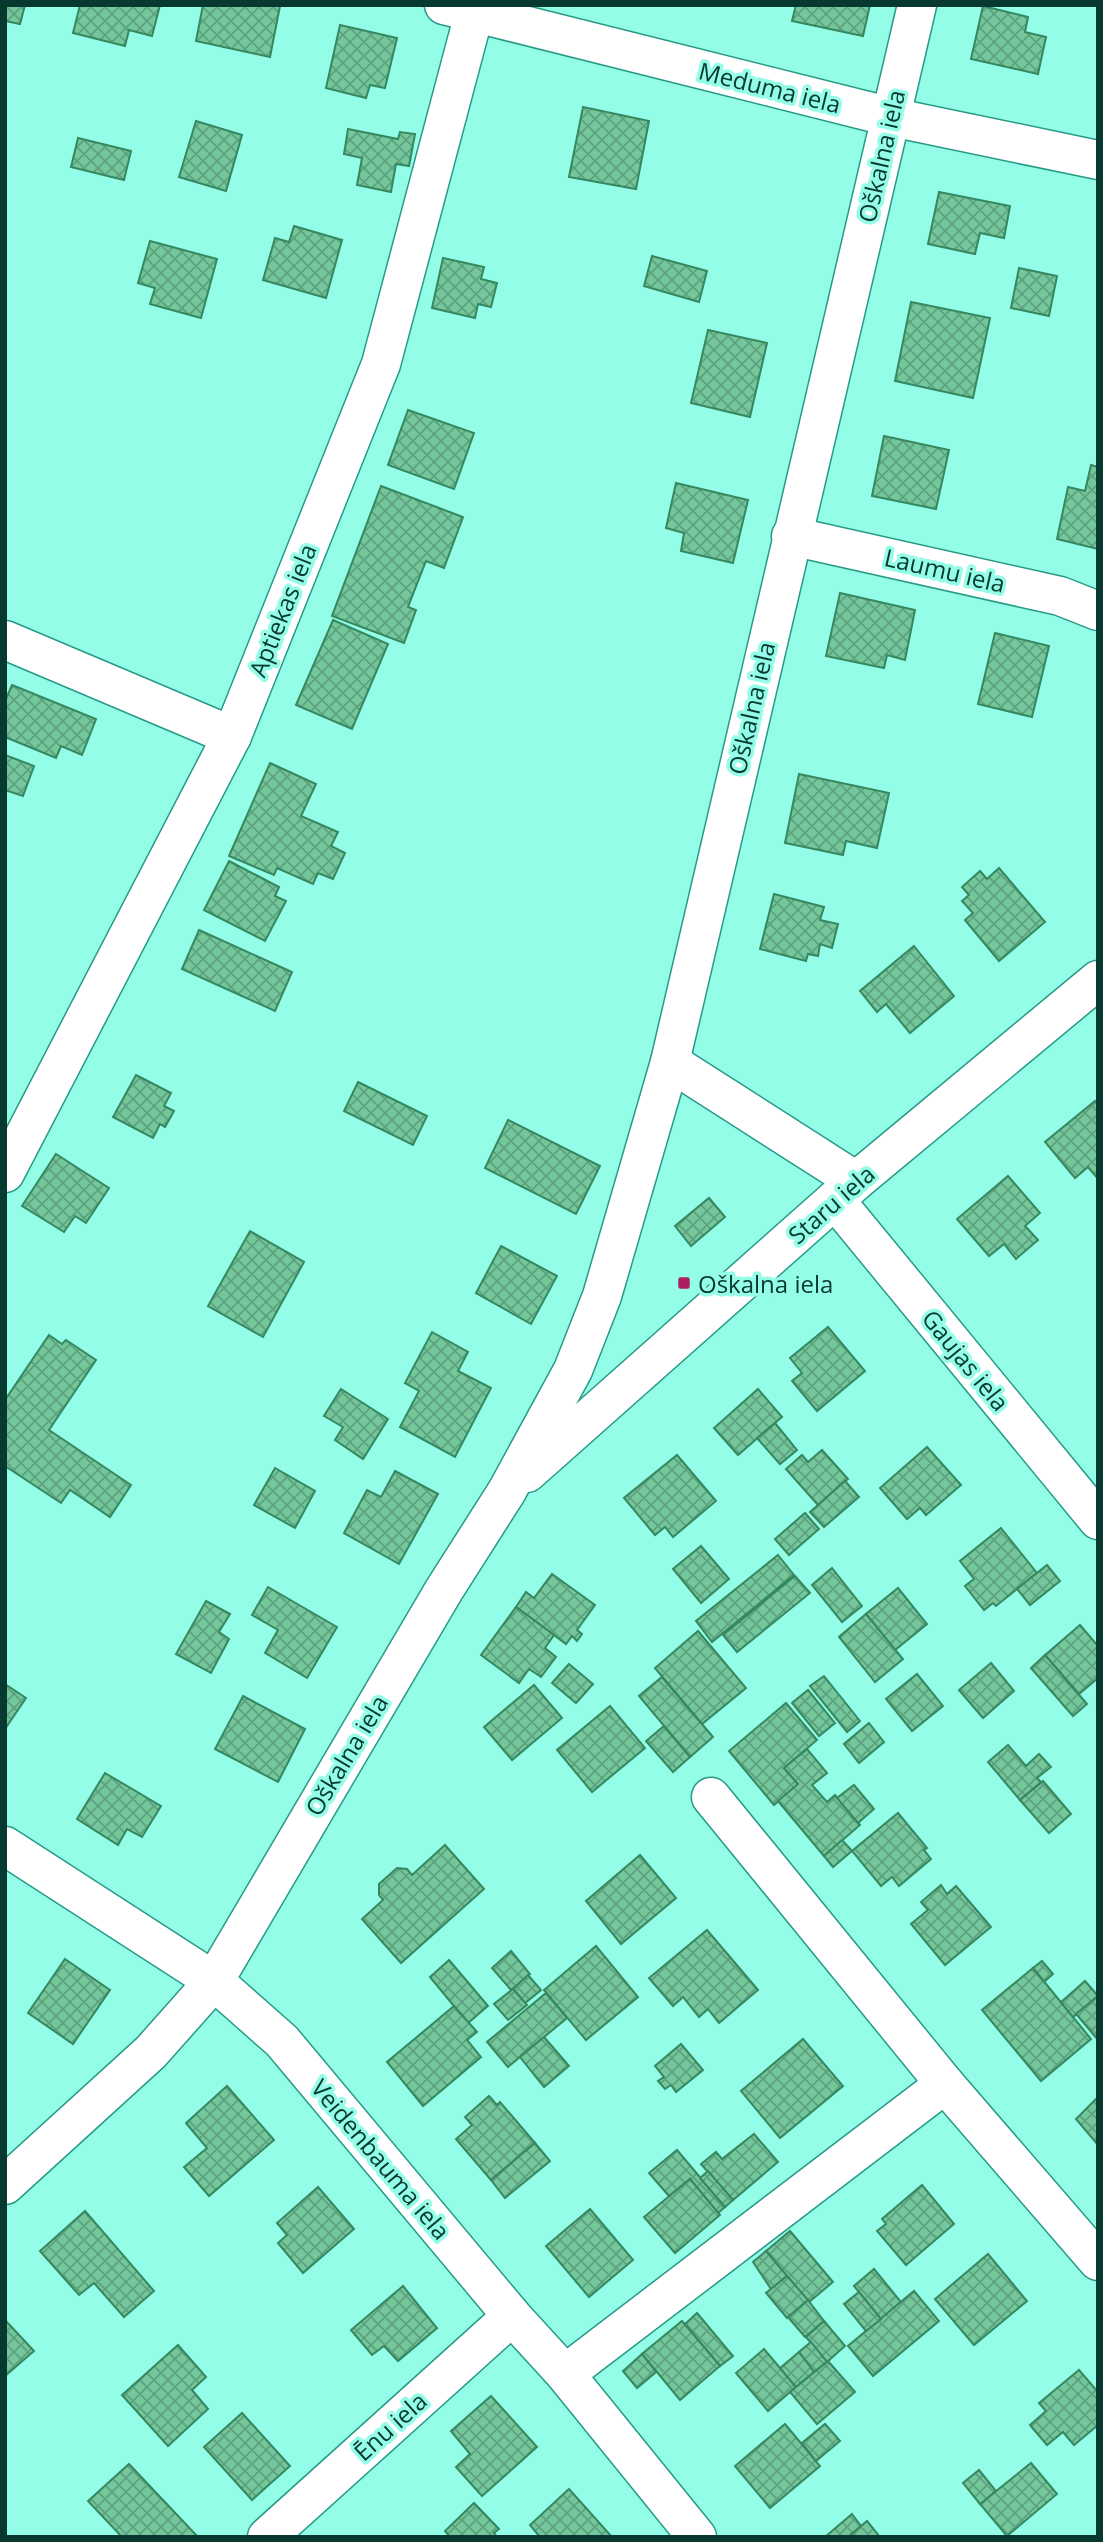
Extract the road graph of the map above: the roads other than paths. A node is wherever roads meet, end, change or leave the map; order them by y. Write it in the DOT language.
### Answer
graph roads {
  1 [pos="917,5"];
  2 [pos="459,10"];
  3 [pos="891,117"];
  4 [pos="1098,160"];
  5 [pos="791,536"];
  6 [pos="1098,611"];
  7 [pos="5,640"];
  8 [pos="232,736"];
  9 [pos="1098,980"];
  10 [pos="670,1062"];
  11 [pos="5,1173"];
  12 [pos="845,1191"];
  13 [pos="507,1491"];
  14 [pos="1098,1520"];
  15 [pos="711,1797"];
  16 [pos="5,1846"];
  17 [pos="214,1981"];
  18 [pos="945,2084"];
  19 [pos="5,2185"];
  20 [pos="1098,2261"];
  21 [pos="512,2316"];
  22 [pos="565,2374"];
  23 [pos="267,2537"];
  24 [pos="698,2537"];
  1 -- 3 [label="street, Oškalna iela"];
  2 -- 3 [label="street, Meduma iela"];
  2 -- 8 [label="street, Aptiekas iela"];
  3 -- 4 [label="street, Meduma iela"];
  3 -- 5 [label="street, Oškalna iela"];
  5 -- 6 [label="street, Laumu iela"];
  5 -- 10 [label="street, Oškalna iela"];
  7 -- 8 [label="street"];
  8 -- 11 [label="street, Aptiekas iela"];
  9 -- 12 [label="street, Staru iela"];
  10 -- 12 [label="street, Gaujas iela"];
  10 -- 13 [label="street, Oškalna iela"];
  12 -- 13 [label="street, Staru iela"];
  12 -- 14 [label="street, Gaujas iela"];
  13 -- 17 [label="street, Oškalna iela"];
  15 -- 18 [label="street"];
  16 -- 17 [label="street, Veidenbauma iela"];
  17 -- 19 [label="street, Oškalna iela"];
  17 -- 21 [label="street, Veidenbauma iela"];
  18 -- 20 [label="street"];
  18 -- 22 [label="street"];
  21 -- 22 [label="street, Veidenbauma iela"];
  21 -- 23 [label="street, Ēnu iela"];
  22 -- 24 [label="street, Veidenbauma iela"];
}
